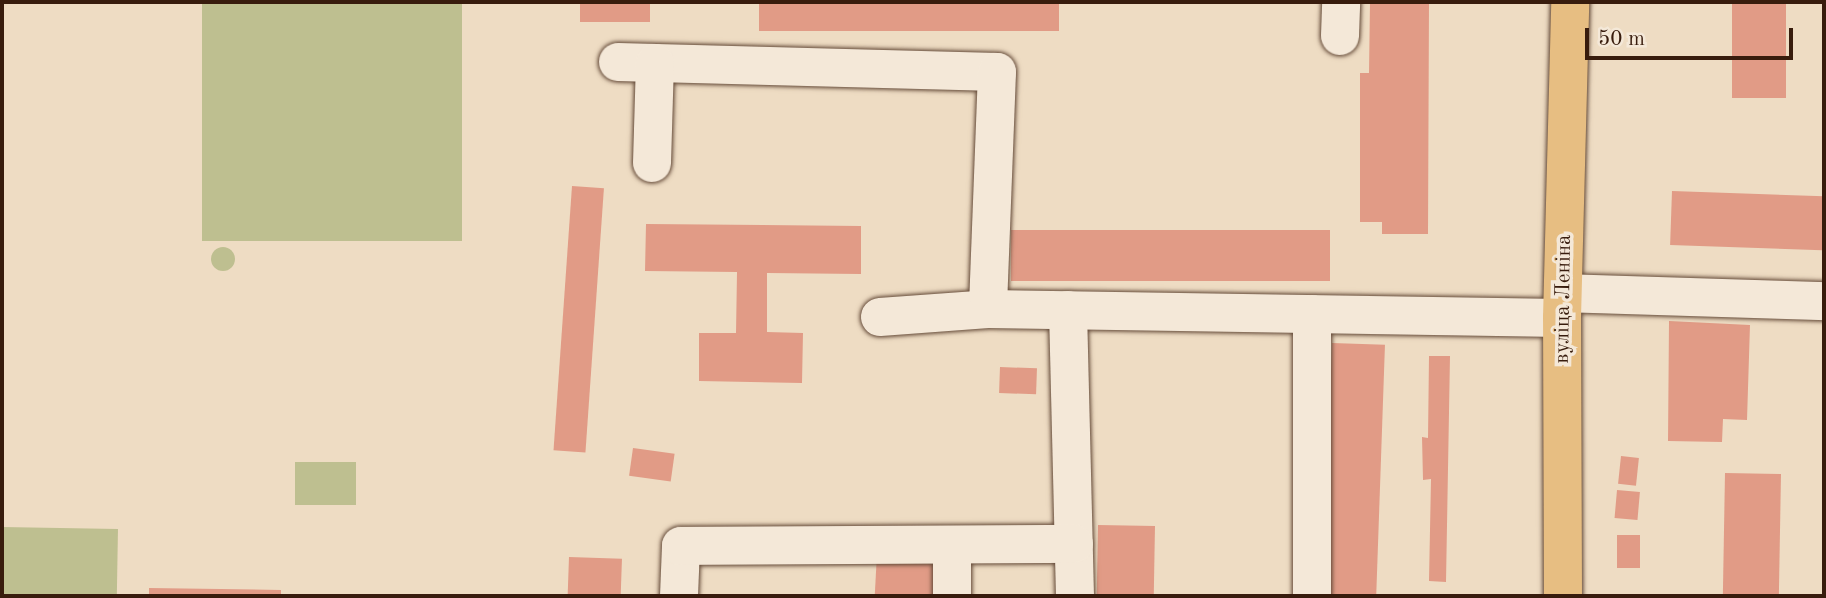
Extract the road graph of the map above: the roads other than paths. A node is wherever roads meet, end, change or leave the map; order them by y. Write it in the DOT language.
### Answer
graph roads {
  1 [pos="1570,2"];
  2 [pos="618,62"];
  3 [pos="655,62"];
  4 [pos="652,163"];
  5 [pos="1824,301"];
  6 [pos="1563,305"];
  7 [pos="988,309"];
  8 [pos="1068,310"];
  9 [pos="1312,314"];
  10 [pos="880,317"];
  11 [pos="1074,544"];
  12 [pos="952,548"];
  13 [pos="679,596"];
  14 [pos="952,596"];
  15 [pos="1075,596"];
  16 [pos="1312,596"];
  17 [pos="1563,596"];
  1 -- 6 [label="main road, вуліца Леніна"];
  2 -- 3 [label="lane"];
  3 -- 4 [label="lane"];
  3 -- 7 [label="lane"];
  5 -- 6 [label="lane"];
  6 -- 9 [label="lane"];
  6 -- 17 [label="main road, вуліца Леніна"];
  7 -- 8 [label="lane"];
  7 -- 10 [label="lane"];
  8 -- 9 [label="lane"];
  8 -- 11 [label="lane"];
  9 -- 16 [label="lane"];
  11 -- 12 [label="lane"];
  11 -- 15 [label="lane"];
  12 -- 13 [label="lane"];
  12 -- 14 [label="lane"];
}
